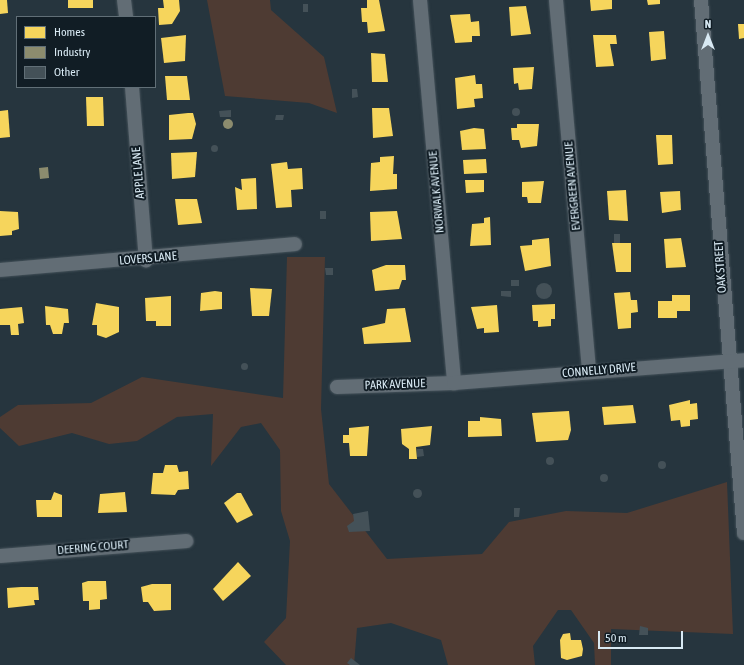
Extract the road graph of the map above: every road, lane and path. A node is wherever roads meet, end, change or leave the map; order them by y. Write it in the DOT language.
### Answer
graph roads {
  1 [pos="124,0"];
  2 [pos="420,0"];
  3 [pos="556,0"];
  4 [pos="701,0"];
  5 [pos="126,16"];
  6 [pos="132,88"];
  7 [pos="295,244"];
  8 [pos="146,260"];
  9 [pos="0,270"];
  10 [pos="744,360"];
  11 [pos="728,361"];
  12 [pos="589,372"];
  13 [pos="454,383"];
  14 [pos="337,387"];
  15 [pos="744,533"];
  16 [pos="186,541"];
  17 [pos="0,556"];
  1 -- 5 [label="street"];
  2 -- 13 [label="street, NORWALK AVENUE"];
  3 -- 12 [label="street, EVERGREEN AVENUE"];
  4 -- 11 [label="street, OAK STREET"];
  6 -- 8 [label="street, APPLE LANE"];
  7 -- 8 [label="street, LOVERS LANE"];
  8 -- 9 [label="street, LOVERS LANE"];
  10 -- 11 [label="street, CONNELLY DRIVE"];
  11 -- 12 [label="street, CONNELLY DRIVE"];
  11 -- 15 [label="street, OAK STREET"];
  12 -- 13 [label="street, CONNELLY DRIVE"];
  13 -- 14 [label="street, PARK AVENUE"];
  16 -- 17 [label="street, DEERING COURT"];
}
